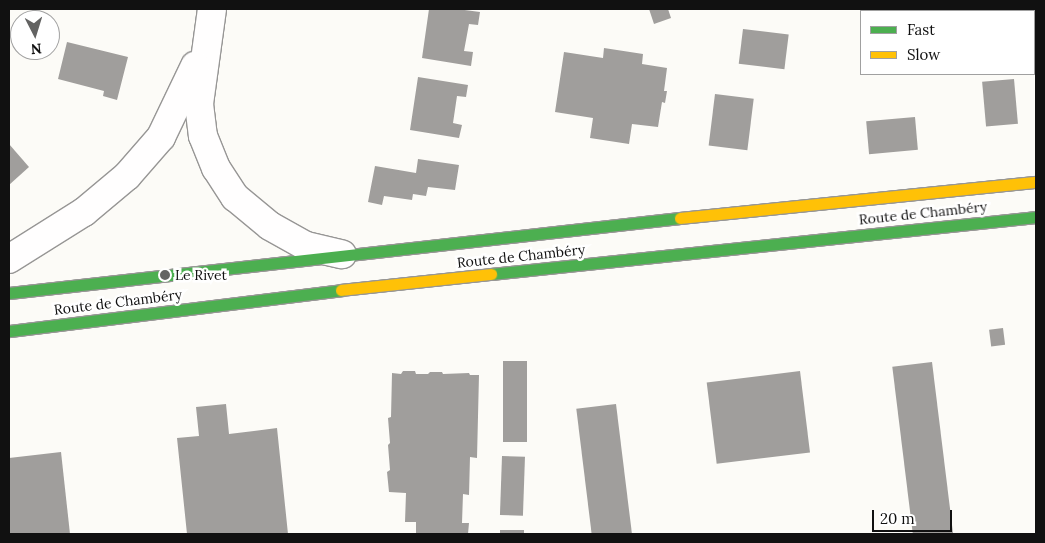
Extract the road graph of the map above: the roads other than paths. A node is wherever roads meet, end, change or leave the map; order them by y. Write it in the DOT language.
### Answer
graph roads {
  1 [pos="212,9"];
  2 [pos="208,37"];
  3 [pos="1036,182"];
  4 [pos="1036,216"];
  5 [pos="344,254"];
  6 [pos="9,260"];
  7 [pos="9,293"];
  8 [pos="9,330"];
  1 -- 2 [label="street"];
  2 -- 5 [label="street"];
  2 -- 6 [label="street"];
  3 -- 5 [label="main road, Route de Chambéry"];
  4 -- 8 [label="main road, Route de Chambéry"];
  5 -- 7 [label="main road, Route de Chambéry"];
}
